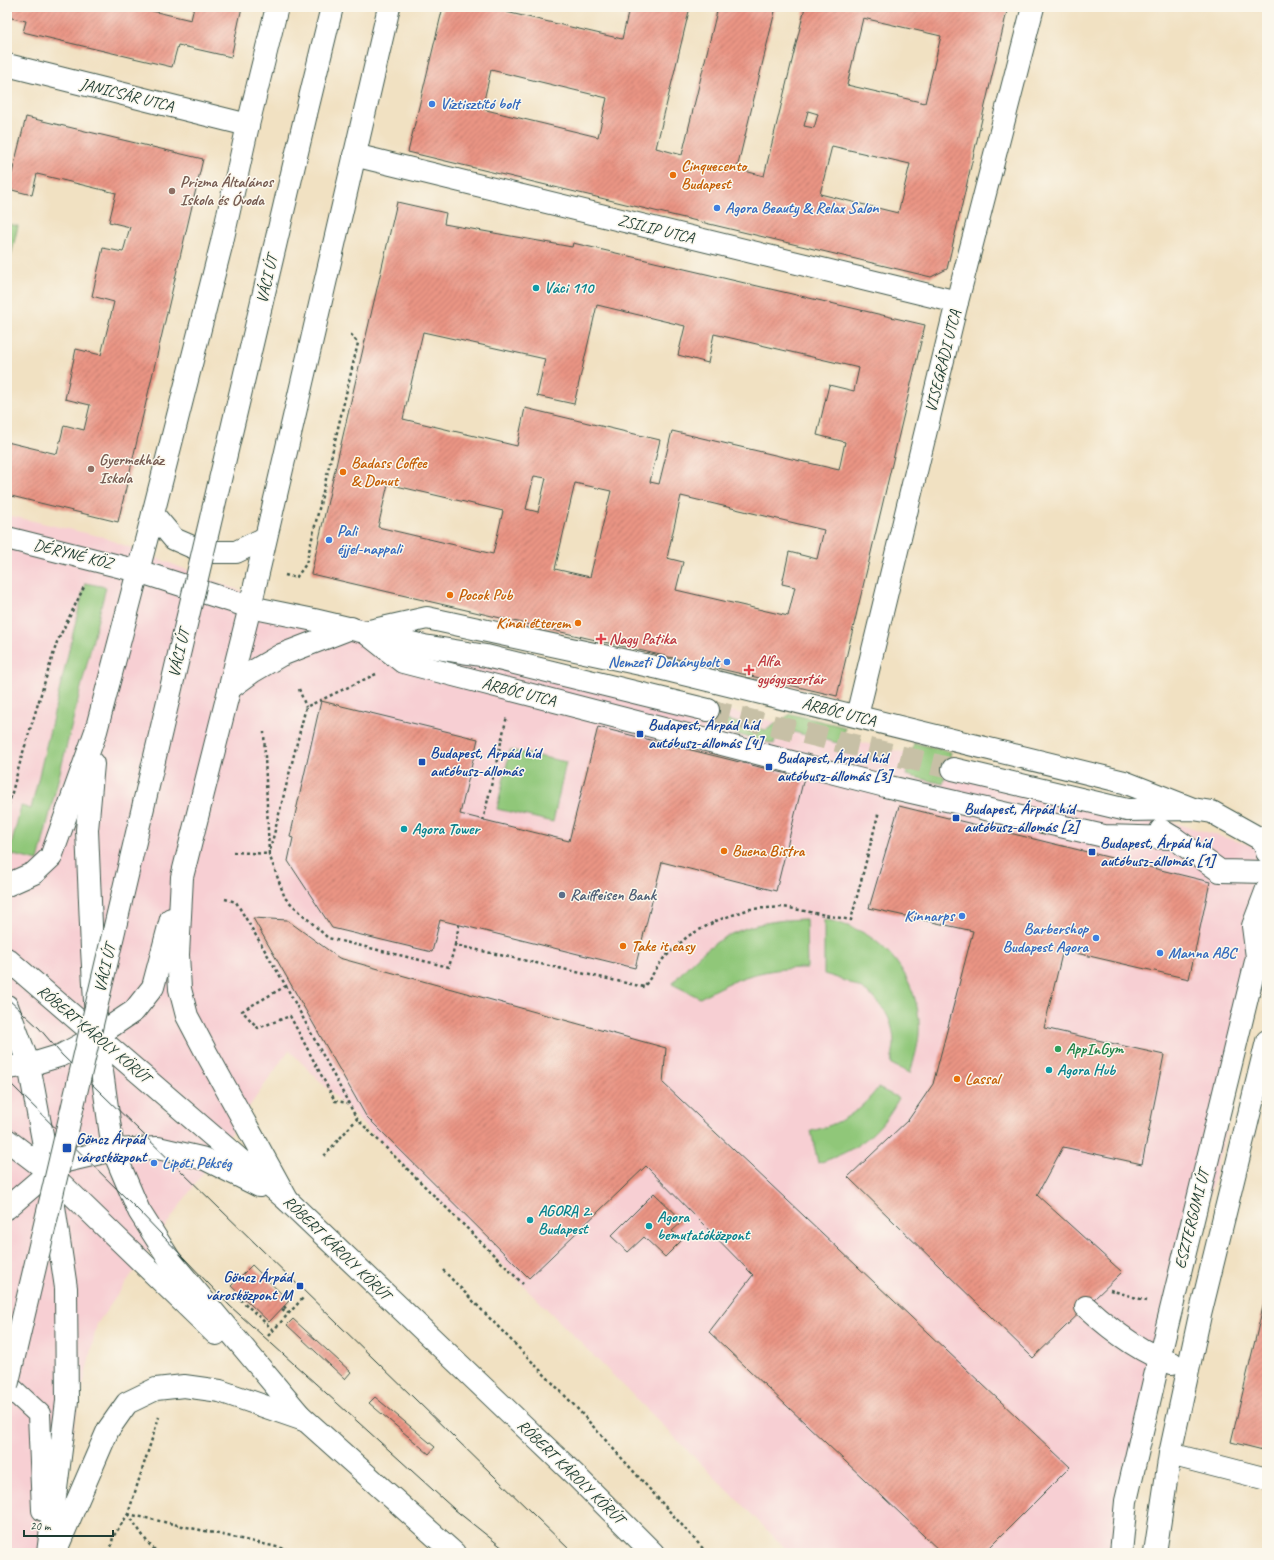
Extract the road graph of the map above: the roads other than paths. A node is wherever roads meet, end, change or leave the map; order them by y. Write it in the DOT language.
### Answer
graph roads {
  1 [pos="277,7"];
  2 [pos="332,7"];
  3 [pos="389,7"];
  4 [pos="1033,7"];
  5 [pos="7,65"];
  6 [pos="248,125"];
  7 [pos="354,155"];
  8 [pos="957,302"];
  9 [pos="153,514"];
  10 [pos="7,538"];
  11 [pos="265,538"];
  12 [pos="138,571"];
  13 [pos="250,607"];
  14 [pos="358,630"];
  15 [pos="230,688"];
  16 [pos="708,710"];
  17 [pos="857,716"];
  18 [pos="96,730"];
  19 [pos="953,769"];
  20 [pos="1193,809"];
  21 [pos="1127,810"];
  22 [pos="1174,838"];
  23 [pos="1267,852"];
  24 [pos="1267,872"];
  25 [pos="182,877"];
  26 [pos="7,885"];
  27 [pos="1267,888"];
  28 [pos="7,959"];
  29 [pos="7,1006"];
  30 [pos="97,1036"];
  31 [pos="1267,1041"];
  32 [pos="29,1065"];
  33 [pos="7,1068"];
  34 [pos="7,1140"];
  35 [pos="113,1150"];
  36 [pos="49,1172"];
  37 [pos="288,1201"];
  38 [pos="7,1208"];
  39 [pos="1086,1307"];
  40 [pos="1159,1359"];
  41 [pos="1188,1368"];
  42 [pos="7,1386"];
  43 [pos="7,1390"];
  44 [pos="304,1420"];
  45 [pos="1170,1454"];
  46 [pos="1267,1479"];
  47 [pos="45,1553"];
  48 [pos="48,1553"];
  49 [pos="54,1553"];
  50 [pos="454,1553"];
  51 [pos="653,1553"];
  52 [pos="1121,1553"];
  53 [pos="1155,1553"];
  1 -- 6 [label="main road"];
  2 -- 42 [label="main road, VÁCI ÚT, bridge"];
  3 -- 7 [label="main road"];
  4 -- 8 [label="main road, VISEGRÁDI UTCA"];
  5 -- 6 [label="main road, JANICSÁR UTCA"];
  6 -- 9 [label="main road"];
  7 -- 8 [label="main road, ZSILIP UTCA"];
  7 -- 11 [label="main road"];
  8 -- 17 [label="main road, VISEGRÁDI UTCA"];
  9 -- 11 [label="main road"];
  9 -- 12 [label="main road"];
  10 -- 12 [label="main road, DÉRYNÉ KÖZ"];
  11 -- 13 [label="main road"];
  12 -- 13 [label="main road, DÉRYNÉ KÖZ"];
  12 -- 18 [label="main road"];
  13 -- 14 [label="main road, ÁRBÓC UTCA"];
  13 -- 15 [label="main road"];
  14 -- 15 [label="main road"];
  14 -- 16 [label="main road, ÁRBÓC UTCA"];
  14 -- 17 [label="main road, ÁRBÓC UTCA"];
  14 -- 22 [label="main road, ÁRBÓC UTCA"];
  15 -- 25 [label="main road"];
  17 -- 20 [label="main road, ÁRBÓC UTCA"];
  18 -- 26 [label="main road"];
  18 -- 30 [label="main road"];
  19 -- 21 [label="main road, ÁRBÓC UTCA"];
  20 -- 21 [label="main road, ÁRBÓC UTCA"];
  20 -- 23 [label="main road, ÁRBÓC UTCA"];
  21 -- 22 [label="main road, ÁRBÓC UTCA"];
  22 -- 24 [label="main road, ÁRBÓC UTCA"];
  25 -- 30 [label="main road"];
  25 -- 37 [label="main road"];
  27 -- 40 [label="main road, ESZTERGOMI ÚT"];
  28 -- 30 [label="main road, RÓBERT KÁROLY KÖRÚT"];
  29 -- 32 [label="main road"];
  30 -- 32 [label="main road"];
  30 -- 35 [label="main road"];
  30 -- 37 [label="main road, RÓBERT KÁROLY KÖRÚT"];
  31 -- 41 [label="main road, ESZTERGOMI ÚT"];
  32 -- 33 [label="main road"];
  32 -- 36 [label="main road"];
  34 -- 36 [label="main road"];
  35 -- 36 [label="main road"];
  35 -- 37 [label="main road"];
  35 -- 44 [label="main road"];
  36 -- 38 [label="main road"];
  36 -- 44 [label="main road"];
  36 -- 48 [label="main road"];
  37 -- 51 [label="main road, RÓBERT KÁROLY KÖRÚT"];
  39 -- 40 [label="main road"];
  40 -- 41 [label="main road"];
  40 -- 52 [label="main road, ESZTERGOMI ÚT"];
  41 -- 45 [label="main road, ESZTERGOMI ÚT"];
  43 -- 47 [label="main road"];
  44 -- 49 [label="main road"];
  44 -- 50 [label="main road"];
  45 -- 46 [label="main road"];
  45 -- 53 [label="main road, ESZTERGOMI ÚT"];
}
